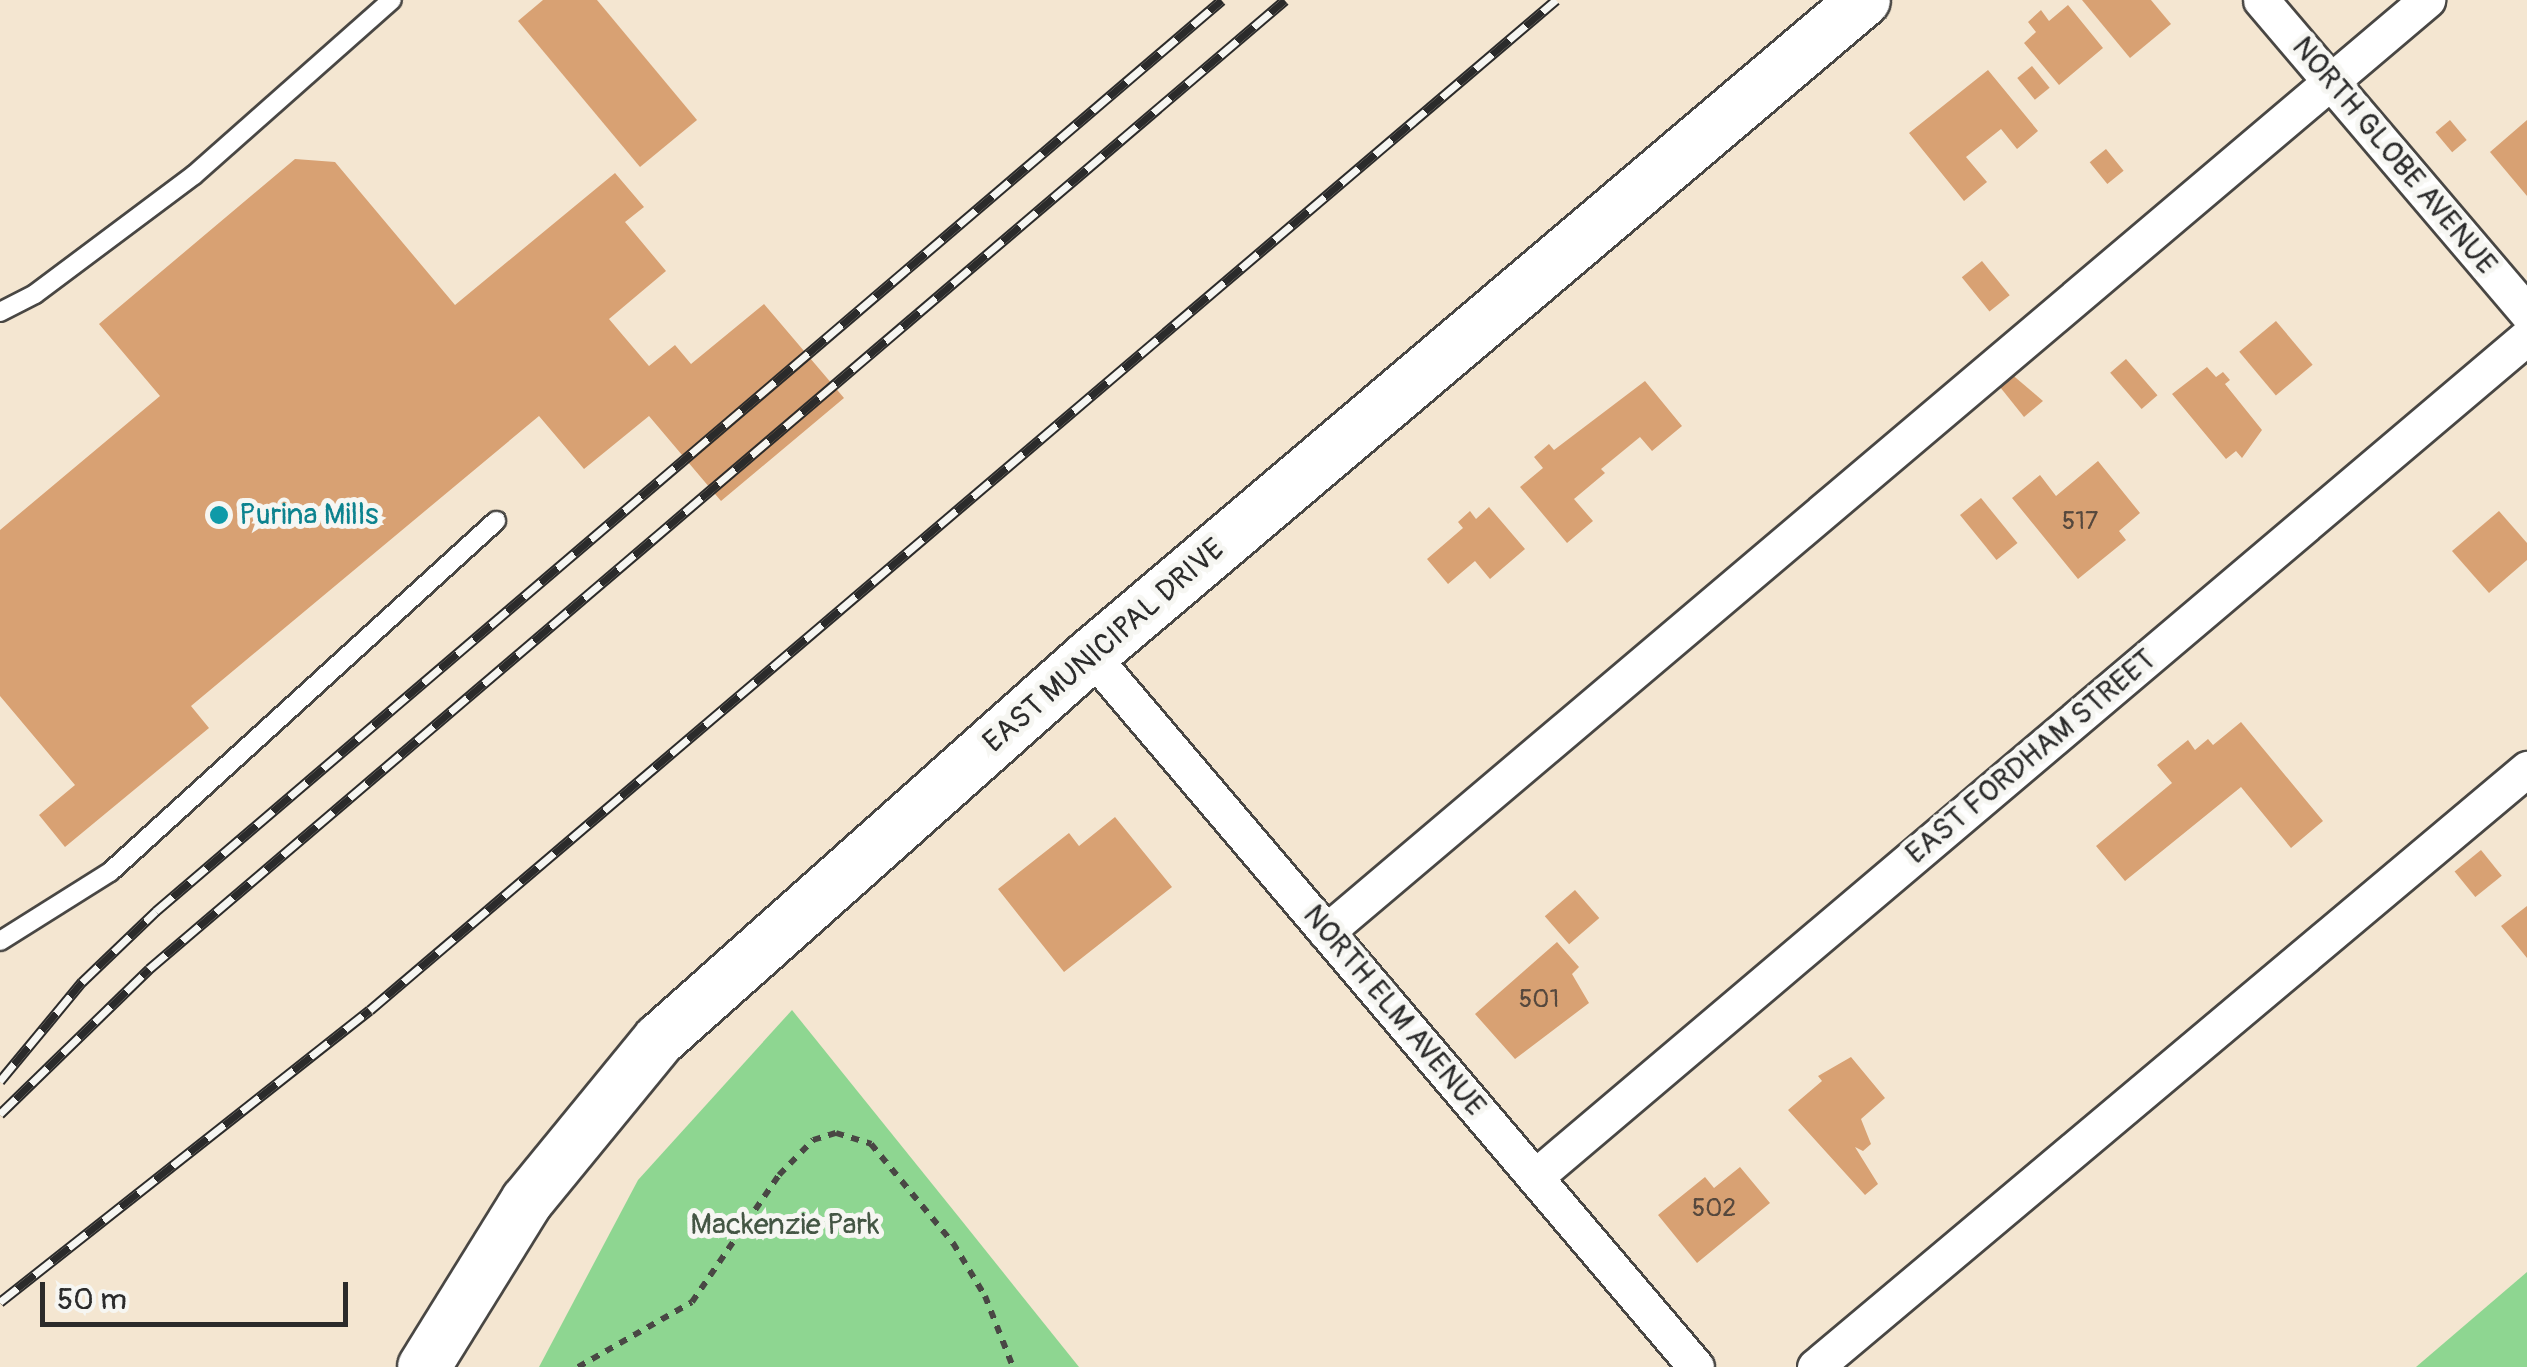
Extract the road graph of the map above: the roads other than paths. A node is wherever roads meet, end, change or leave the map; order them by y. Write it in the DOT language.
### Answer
graph roads {
  1 [pos="392,0"];
  2 [pos="1864,0"];
  3 [pos="2261,0"];
  4 [pos="2427,0"];
  5 [pos="2331,82"];
  6 [pos="0,312"];
  7 [pos="2527,313"];
  8 [pos="2527,337"];
  9 [pos="496,521"];
  10 [pos="1091,654"];
  11 [pos="2527,769"];
  12 [pos="1326,932"];
  13 [pos="0,941"];
  14 [pos="1535,1177"];
  15 [pos="424,1367"];
  16 [pos="1696,1367"];
  17 [pos="1815,1367"];
  1 -- 6 [label="lane"];
  2 -- 10 [label="street, EAST MUNICIPAL DRIVE"];
  3 -- 5 [label="street, NORTH GLOBE AVENUE"];
  4 -- 5 [label="street"];
  5 -- 7 [label="street, NORTH GLOBE AVENUE"];
  5 -- 12 [label="street"];
  8 -- 14 [label="street, EAST FORDHAM STREET"];
  9 -- 13 [label="lane"];
  10 -- 12 [label="street, NORTH ELM AVENUE"];
  10 -- 15 [label="street, EAST MUNICIPAL DRIVE"];
  11 -- 17 [label="street"];
  12 -- 14 [label="street, NORTH ELM AVENUE"];
  14 -- 16 [label="street, NORTH ELM AVENUE"];
}
